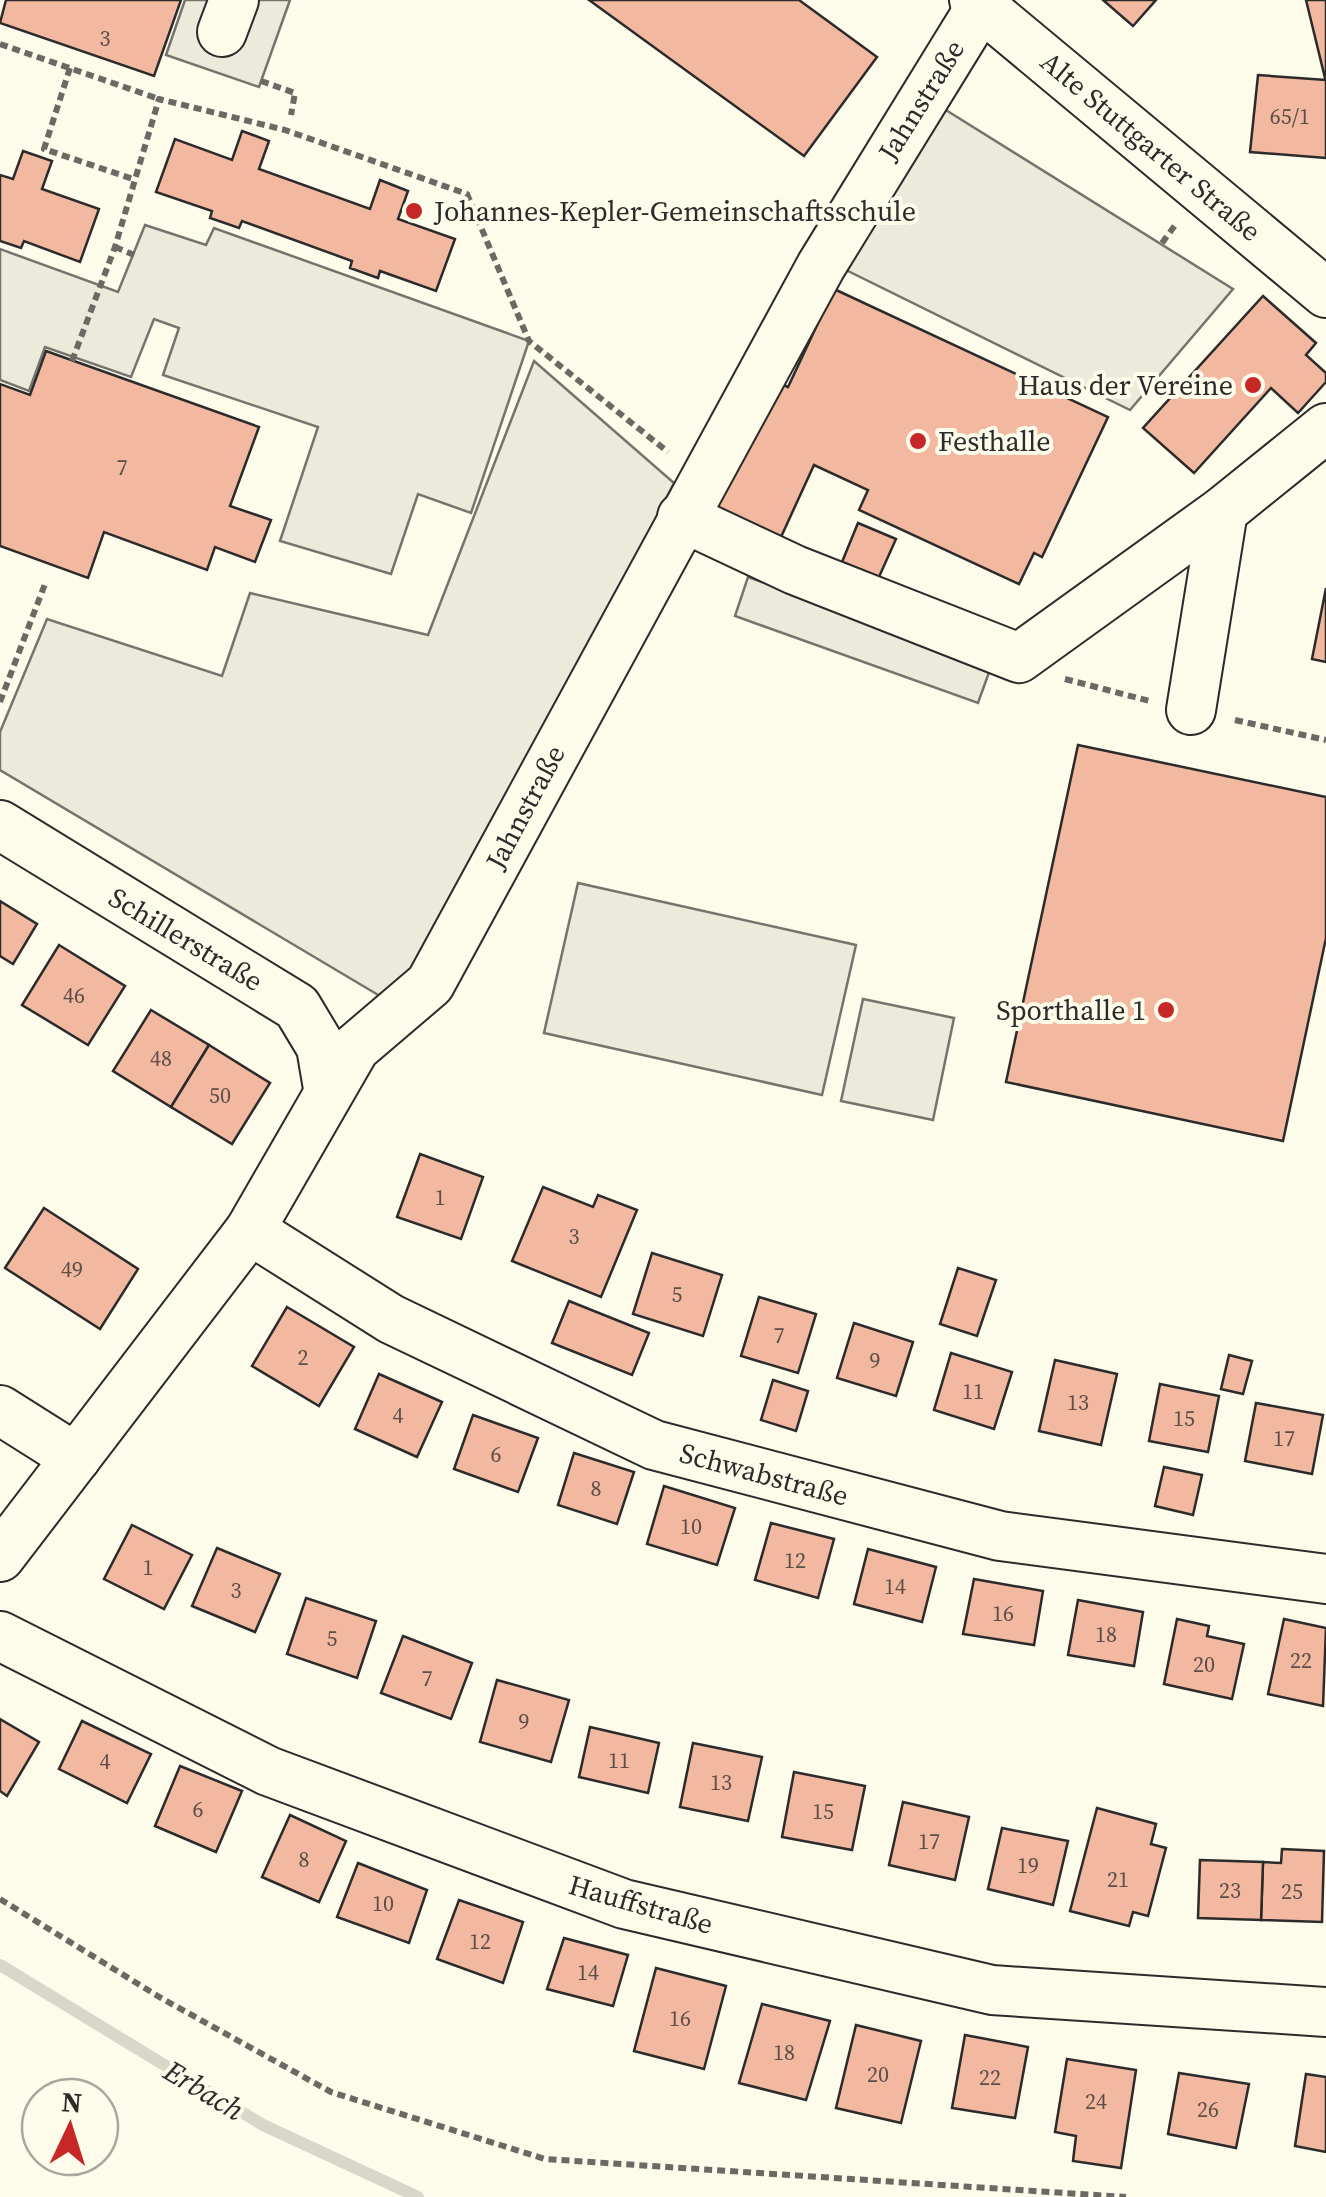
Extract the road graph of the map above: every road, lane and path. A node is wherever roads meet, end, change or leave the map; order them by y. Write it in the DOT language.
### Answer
graph roads {
  1 [pos="978,3"];
  2 [pos="0,44"];
  3 [pos="70,68"];
  4 [pos="261,81"];
  5 [pos="159,99"];
  6 [pos="291,115"];
  7 [pos="133,179"];
  8 [pos="115,247"];
  9 [pos="134,256"];
  10 [pos="1326,293"];
  11 [pos="72,360"];
  12 [pos="1326,428"];
  13 [pos="693,499"];
  14 [pos="1224,511"];
  15 [pos="46,584"];
  16 [pos="0,702"];
  17 [pos="1191,710"];
  18 [pos="0,825"];
  19 [pos="328,1088"];
  20 [pos="250,1230"];
  21 [pos="0,1410"];
  22 [pos="76,1458"];
  23 [pos="0,1557"];
  24 [pos="1326,1578"];
  25 [pos="0,1636"];
  26 [pos="0,1899"];
  27 [pos="1326,2012"];
  28 [pos="1126,2197"];
  1 -- 10 [label="street, Alte Stuttgarter Straße"];
  1 -- 13 [label="street, Jahnstraße"];
  2 -- 3 [label="path"];
  3 -- 5 [label="path"];
  3 -- 7 [label="path"];
  4 -- 6 [label="path"];
  5 -- 7 [label="path"];
  5 -- 13 [label="path"];
  7 -- 8 [label="path"];
  8 -- 9 [label="path"];
  8 -- 11 [label="path"];
  12 -- 14 [label="street"];
  13 -- 14 [label="street"];
  13 -- 19 [label="street, Jahnstraße"];
  14 -- 17 [label="street"];
  15 -- 16 [label="path"];
  18 -- 19 [label="street, Schillerstraße"];
  19 -- 20 [label="street, Jahnstraße"];
  20 -- 22 [label="street, Jahnstraße"];
  20 -- 24 [label="street, Schwabstraße"];
  21 -- 22 [label="street"];
  22 -- 23 [label="street, Jahnstraße"];
  25 -- 27 [label="street, Hauffstraße"];
  26 -- 28 [label="path"];
}
